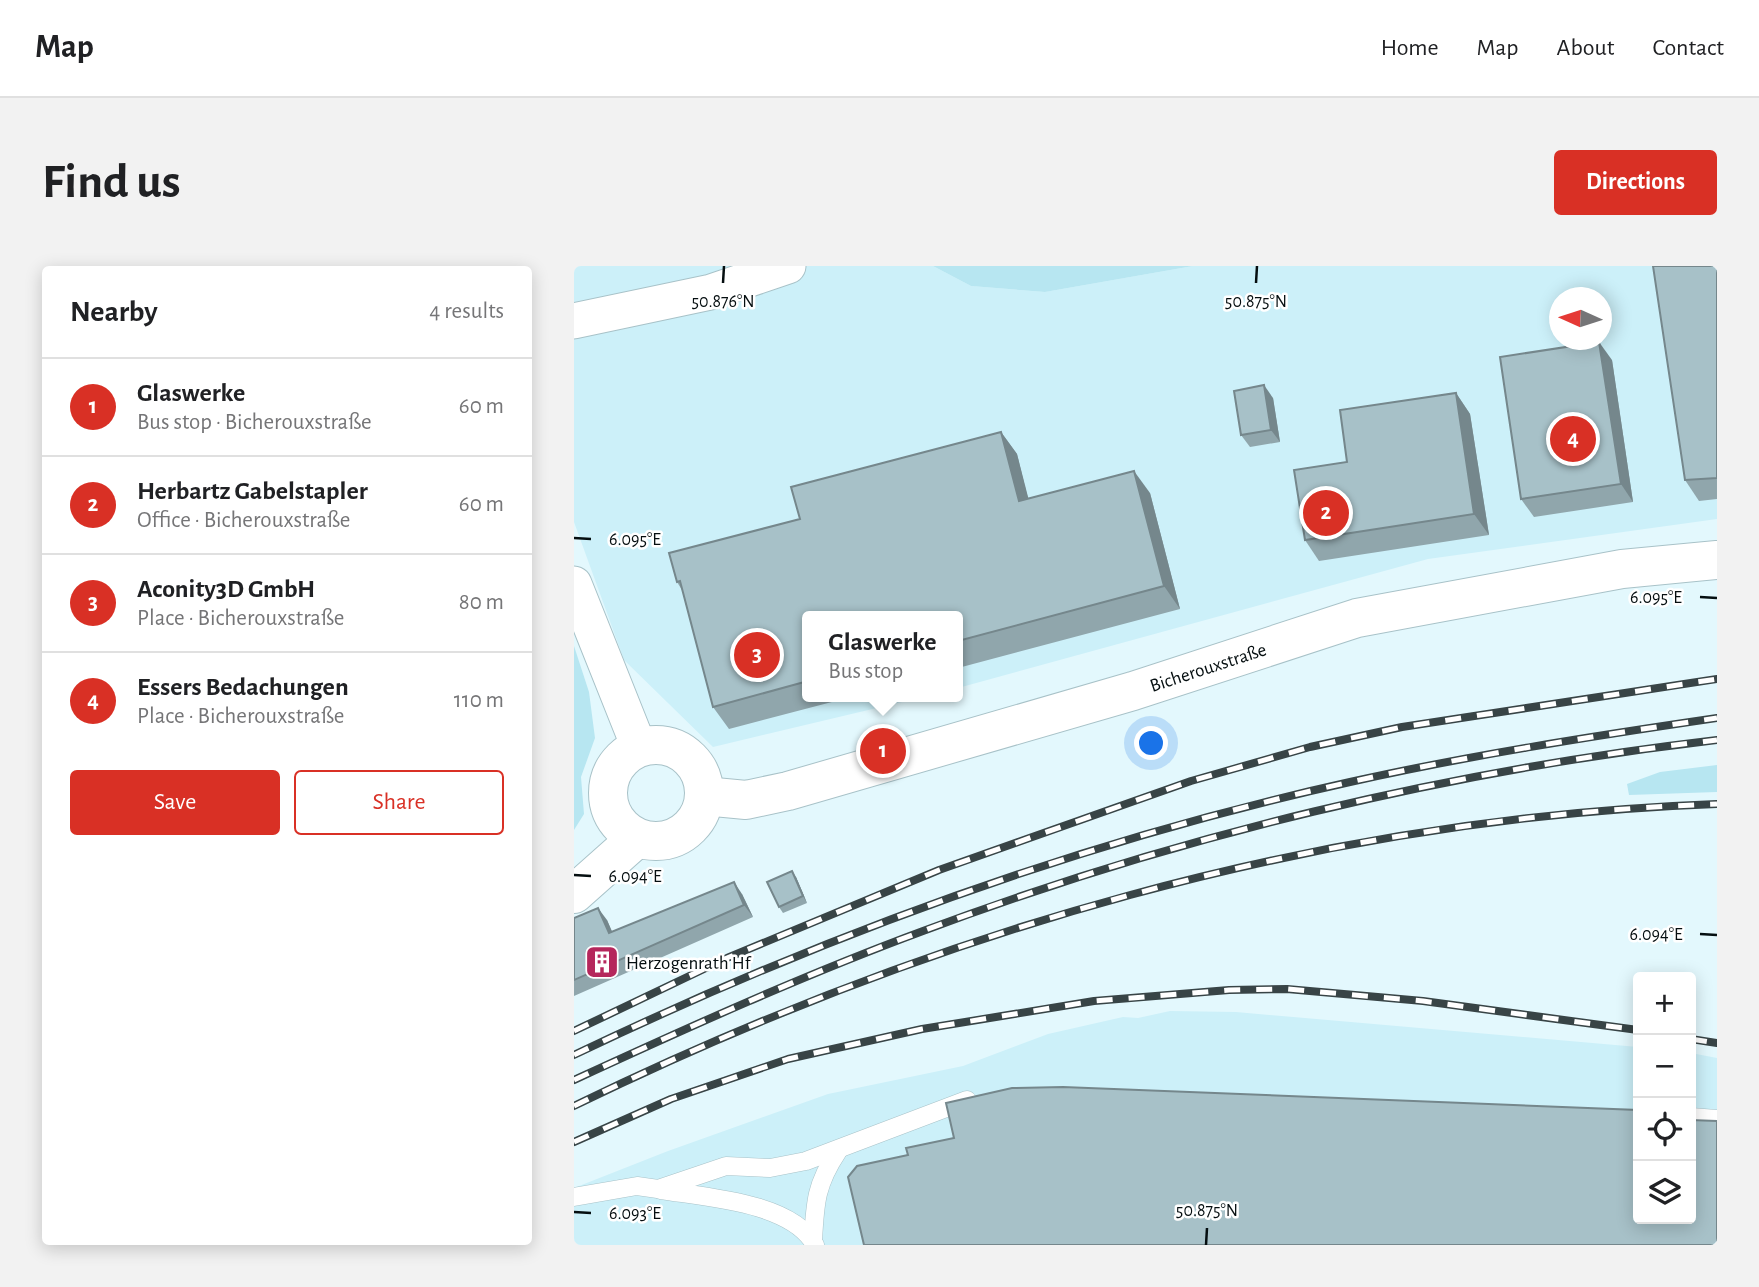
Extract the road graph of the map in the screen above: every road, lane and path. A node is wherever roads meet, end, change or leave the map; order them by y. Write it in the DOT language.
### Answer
graph roads {
  1 [pos="788,266"];
  2 [pos="574,321"];
  3 [pos="1717,560"];
  4 [pos="574,584"];
  5 [pos="639,747"];
  6 [pos="704,796"];
  7 [pos="637,838"];
  8 [pos="574,894"];
  9 [pos="990,1096"];
  10 [pos="1696,1117"];
  11 [pos="1717,1119"];
  12 [pos="838,1151"];
  13 [pos="658,1189"];
  14 [pos="574,1197"];
  15 [pos="814,1243"];
  1 -- 2 [label="street"];
  3 -- 6 [label="street, Bicherouxstraße"];
  4 -- 5 [label="street"];
  5 -- 6 [label="street"];
  5 -- 7 [label="street"];
  6 -- 7 [label="street"];
  7 -- 8 [label="street"];
  9 -- 12 [label="lane"];
  10 -- 11 [label="lane"];
  12 -- 13 [label="lane"];
  12 -- 15 [label="lane"];
  13 -- 14 [label="lane"];
  13 -- 15 [label="lane"];
}
